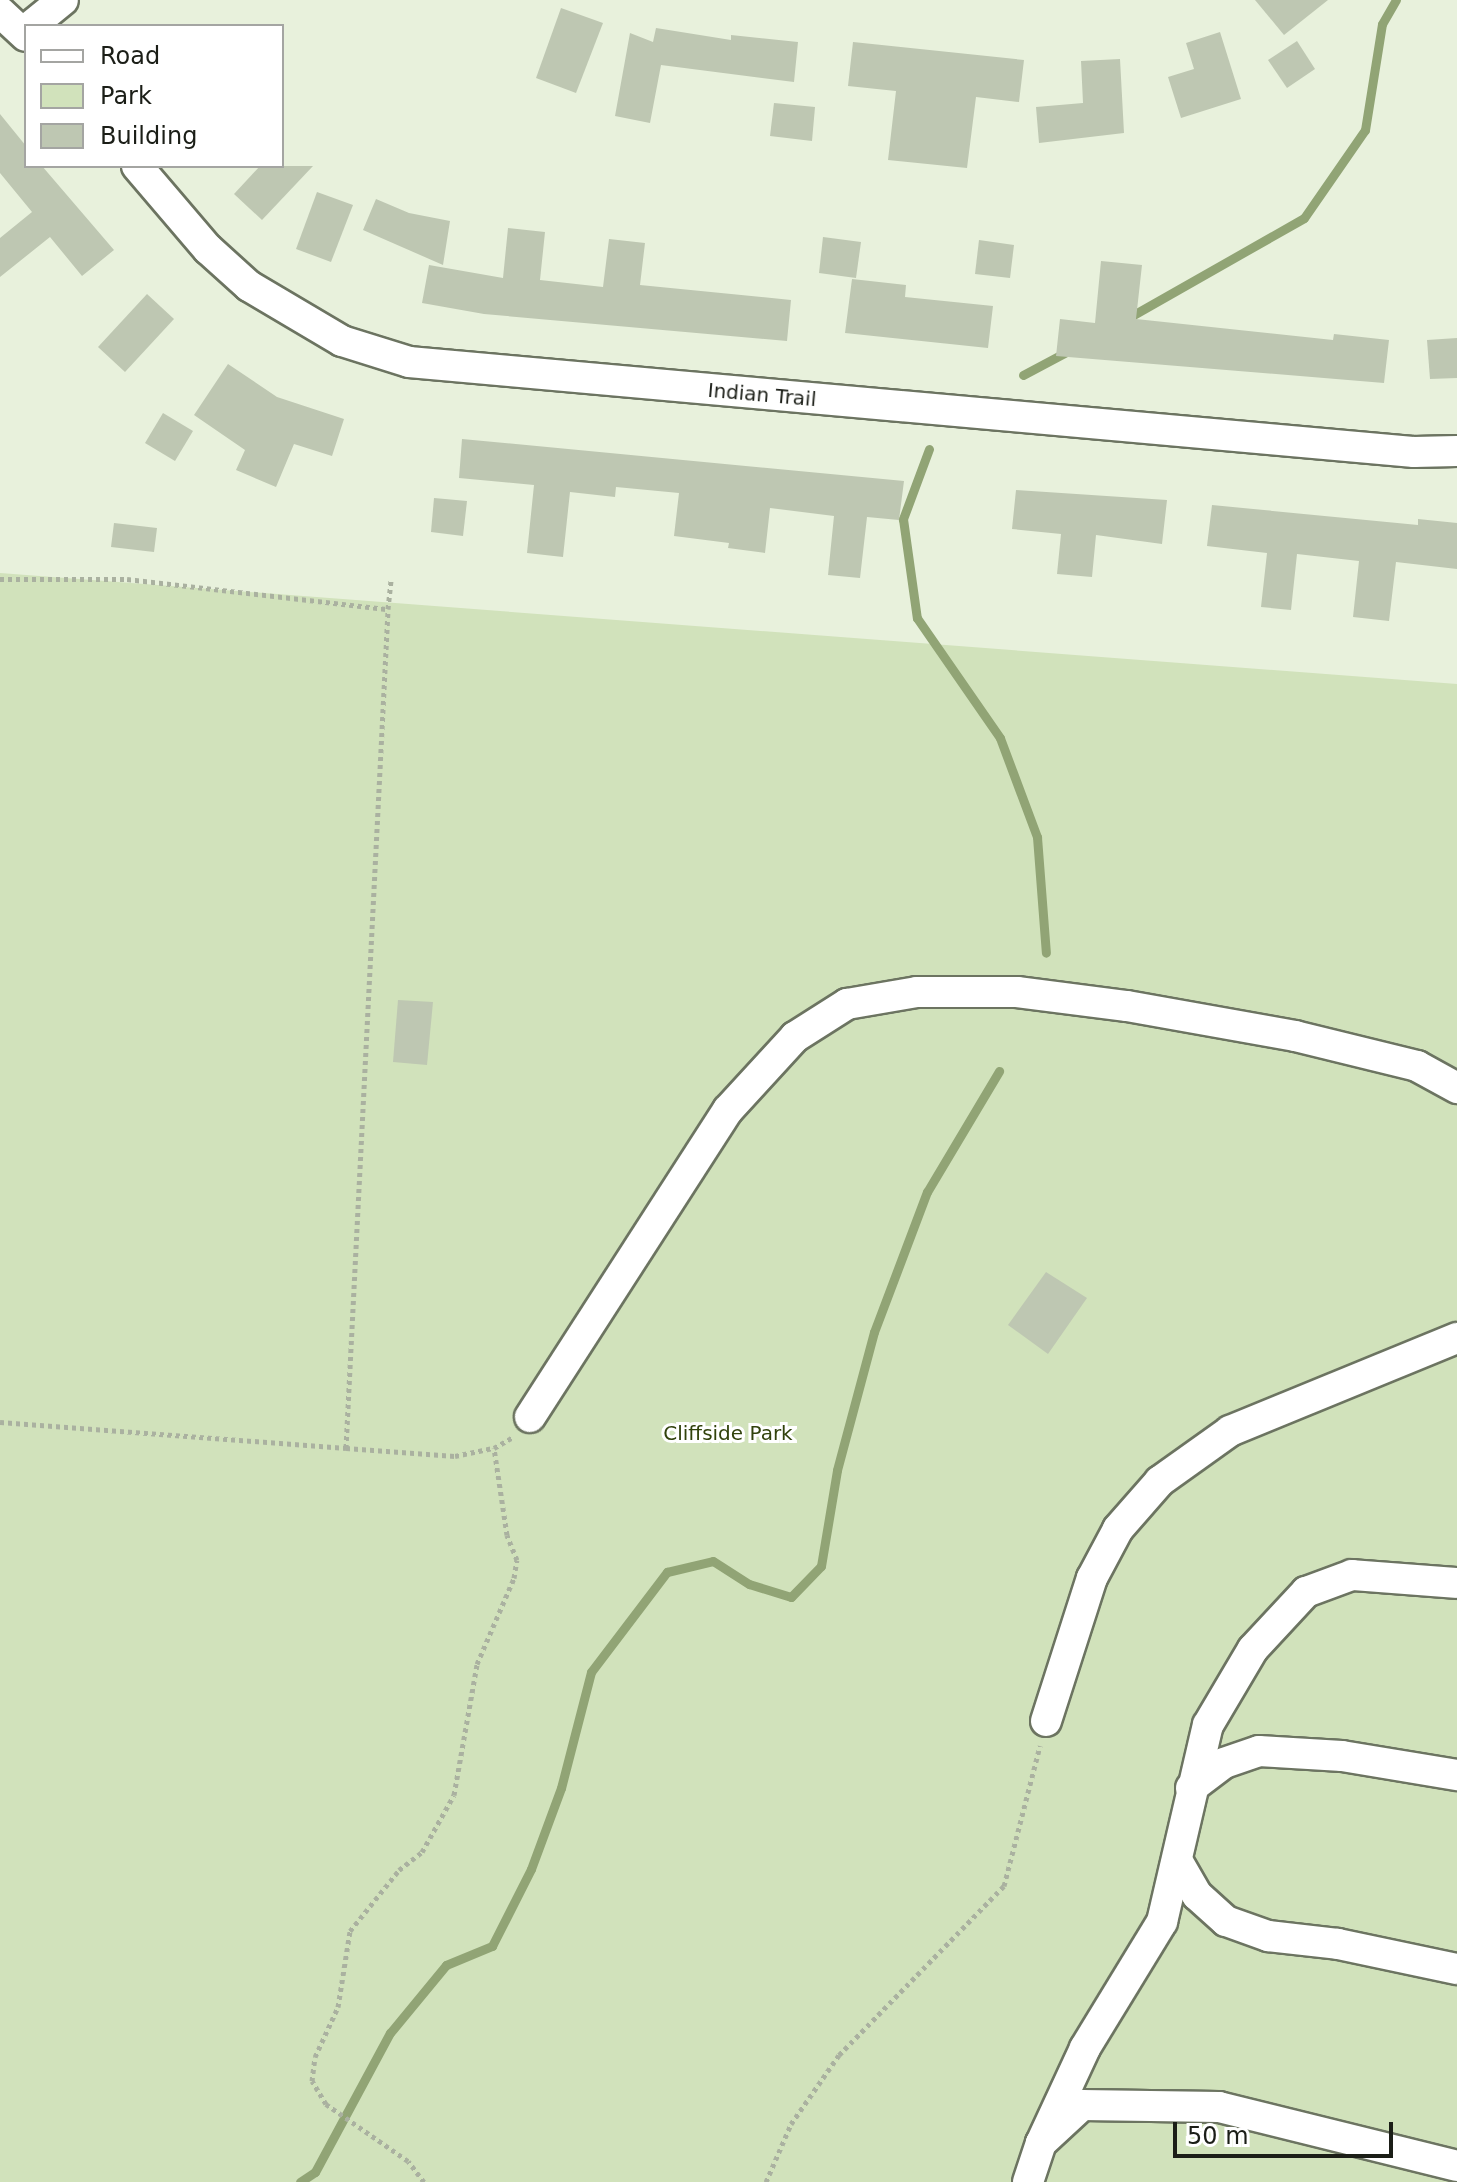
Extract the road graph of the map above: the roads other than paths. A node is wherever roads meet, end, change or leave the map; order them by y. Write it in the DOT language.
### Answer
graph roads {
  1 [pos="63,0"];
  2 [pos="0,12"];
  3 [pos="35,24"];
  4 [pos="24,29"];
  5 [pos="139,168"];
  6 [pos="1457,451"];
  7 [pos="1457,1088"];
  8 [pos="1457,1338"];
  9 [pos="530,1417"];
  10 [pos="1457,1583"];
  11 [pos="1046,1721"];
  12 [pos="1457,1775"];
  13 [pos="1191,1788"];
  14 [pos="1178,1862"];
  15 [pos="1457,1969"];
  16 [pos="1041,2143"];
  17 [pos="1457,2166"];
  18 [pos="1028,2182"];
  1 -- 3 [label="street"];
  2 -- 4 [label="street"];
  5 -- 6 [label="street, Indian Trail"];
  7 -- 9 [label="street"];
  8 -- 11 [label="street"];
  10 -- 13 [label="street"];
  12 -- 13 [label="street"];
  13 -- 14 [label="street"];
  14 -- 15 [label="street"];
  14 -- 16 [label="street"];
  16 -- 17 [label="street"];
  16 -- 18 [label="street"];
}
